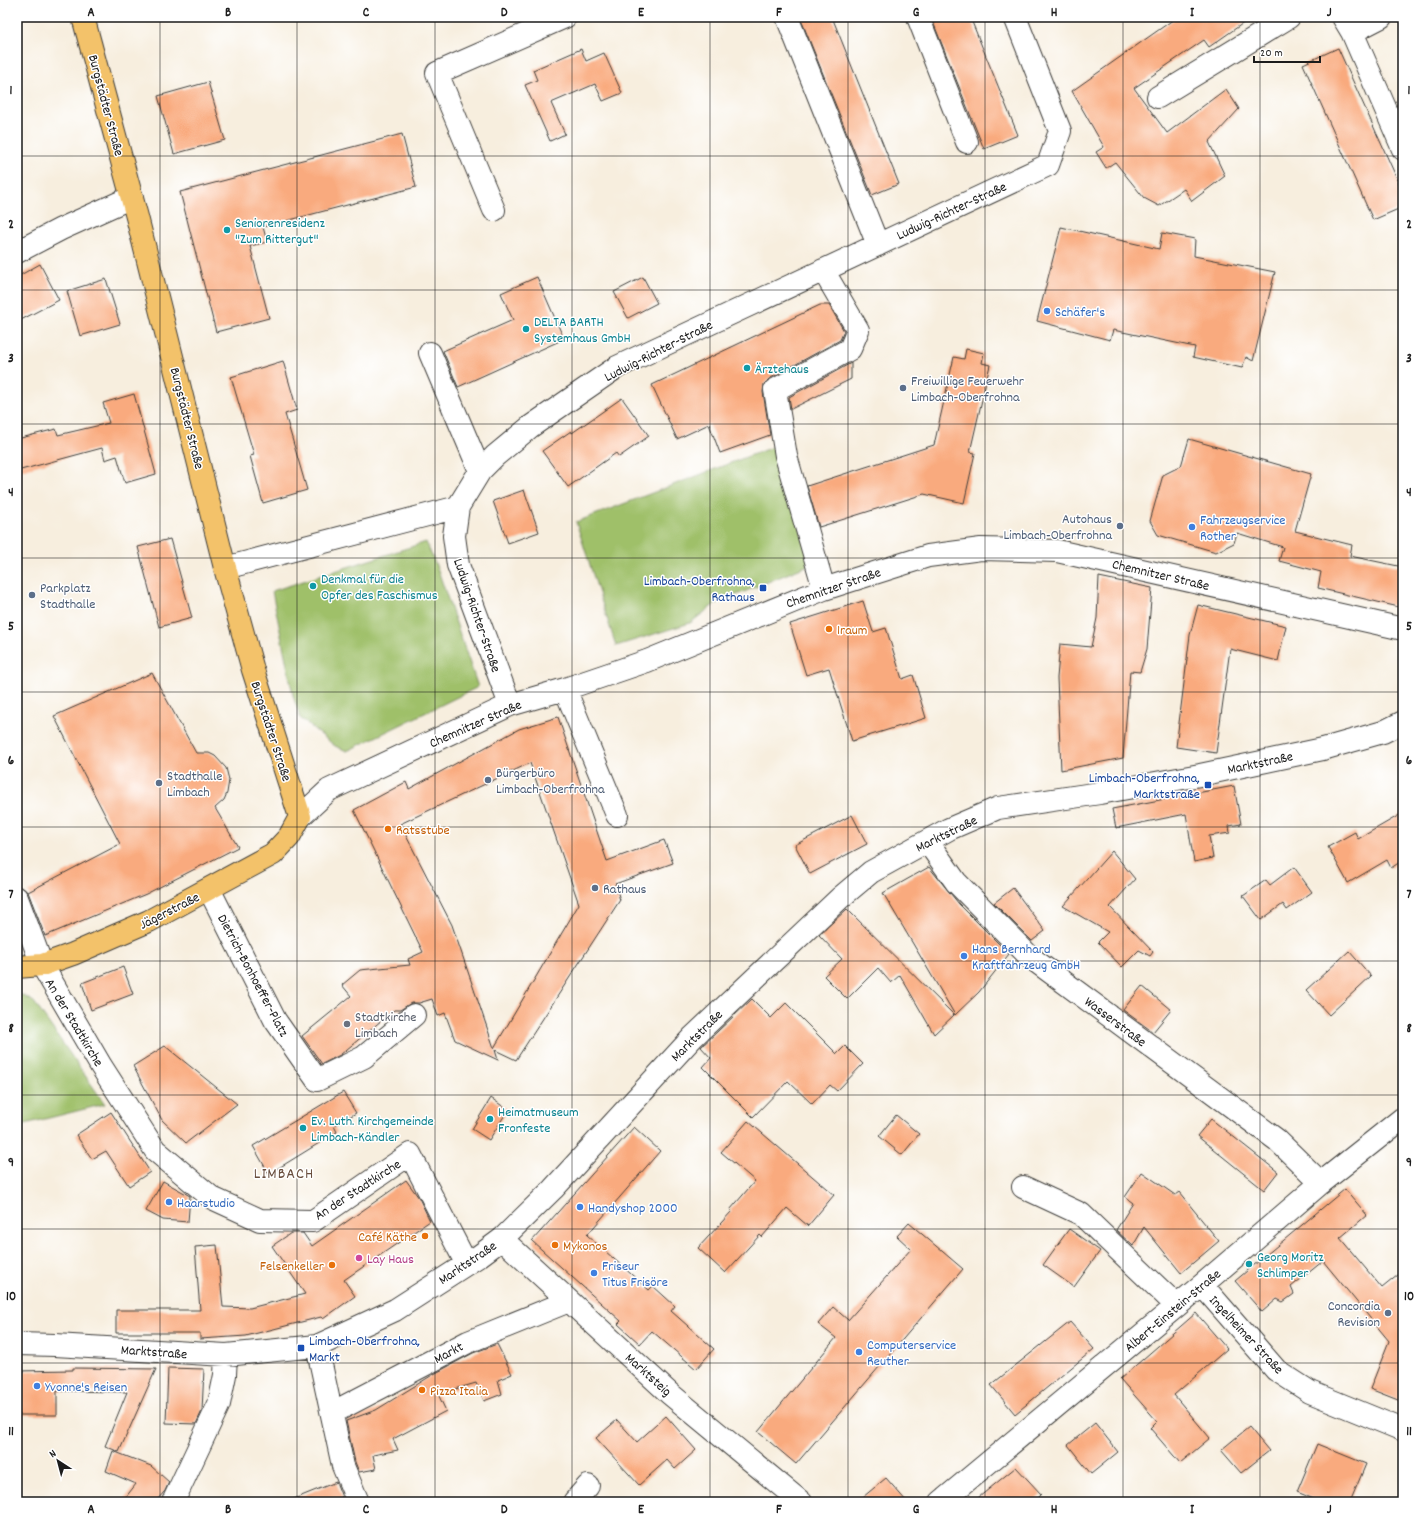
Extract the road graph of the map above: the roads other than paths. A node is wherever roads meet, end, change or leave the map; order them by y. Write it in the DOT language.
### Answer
graph roads {
  1 [pos="83,17"];
  2 [pos="565,17"];
  3 [pos="787,17"];
  4 [pos="918,17"];
  5 [pos="1015,17"];
  6 [pos="1289,17"];
  7 [pos="1381,17"];
  8 [pos="1347,25"];
  9 [pos="1158,97"];
  10 [pos="967,142"];
  11 [pos="1403,149"];
  12 [pos="132,197"];
  13 [pos="494,210"];
  14 [pos="878,245"];
  15 [pos="17,252"];
  16 [pos="823,270"];
  17 [pos="430,353"];
  18 [pos="480,471"];
  19 [pos="458,507"];
  20 [pos="225,568"];
  21 [pos="824,589"];
  22 [pos="1403,630"];
  23 [pos="565,689"];
  24 [pos="510,705"];
  25 [pos="1403,722"];
  26 [pos="617,815"];
  27 [pos="300,817"];
  28 [pos="927,841"];
  29 [pos="208,889"];
  30 [pos="17,898"];
  31 [pos="42,965"];
  32 [pos="17,967"];
  33 [pos="414,1015"];
  34 [pos="1402,1122"];
  35 [pos="1321,1183"];
  36 [pos="1023,1187"];
  37 [pos="502,1239"];
  38 [pos="466,1263"];
  39 [pos="1202,1285"];
  40 [pos="569,1301"];
  41 [pos="1177,1306"];
  42 [pos="17,1344"];
  43 [pos="317,1346"];
  44 [pos="226,1356"];
  45 [pos="332,1413"];
  46 [pos="1403,1430"];
  47 [pos="173,1502"];
  48 [pos="358,1502"];
  49 [pos="801,1502"];
  50 [pos="941,1502"];
  1 -- 12 [label="main road, Burgstädter Straße"];
  2 -- 13 [label="street"];
  3 -- 14 [label="street"];
  4 -- 10 [label="street"];
  5 -- 14 [label="street, Ludwig-Richter-Straße"];
  6 -- 9 [label="street"];
  7 -- 8 [label="street"];
  8 -- 11 [label="street"];
  12 -- 15 [label="street"];
  12 -- 20 [label="main road, Burgstädter Straße"];
  14 -- 16 [label="street, Ludwig-Richter-Straße"];
  16 -- 18 [label="street, Ludwig-Richter-Straße"];
  16 -- 21 [label="street"];
  17 -- 18 [label="street"];
  18 -- 19 [label="street, Ludwig-Richter-Straße"];
  19 -- 20 [label="street"];
  19 -- 24 [label="street, Ludwig-Richter-Straße"];
  20 -- 27 [label="main road, Burgstädter Straße"];
  21 -- 22 [label="street, Chemnitzer Straße"];
  21 -- 23 [label="street, Chemnitzer Straße"];
  23 -- 24 [label="street, Chemnitzer Straße"];
  23 -- 26 [label="street"];
  24 -- 27 [label="street, Chemnitzer Straße"];
  25 -- 28 [label="street, Marktstraße"];
  27 -- 29 [label="main road, Jägerstraße"];
  28 -- 35 [label="street, Wasserstraße"];
  28 -- 37 [label="street, Marktstraße"];
  29 -- 31 [label="main road, Jägerstraße"];
  29 -- 33 [label="street, Dietrich-Bonhoeffer-Platz"];
  30 -- 31 [label="street"];
  31 -- 32 [label="main road, Jägerstraße"];
  31 -- 38 [label="street, An der Stadtkirche"];
  34 -- 35 [label="street, Albert-Einstein-Straße"];
  35 -- 39 [label="street, Albert-Einstein-Straße"];
  36 -- 41 [label="street"];
  37 -- 38 [label="street, Marktstraße"];
  37 -- 40 [label="street, Marktsteig"];
  38 -- 43 [label="street, Marktstraße"];
  39 -- 41 [label="street, Albert-Einstein-Straße"];
  39 -- 46 [label="street, Ingelheimer Straße"];
  40 -- 45 [label="street, Markt"];
  40 -- 49 [label="street, Marktsteig"];
  41 -- 50 [label="street, Albert-Einstein-Straße"];
  42 -- 44 [label="street, Marktstraße"];
  43 -- 44 [label="street, Marktstraße"];
  43 -- 45 [label="street"];
  44 -- 47 [label="street"];
  45 -- 48 [label="street"];
}
